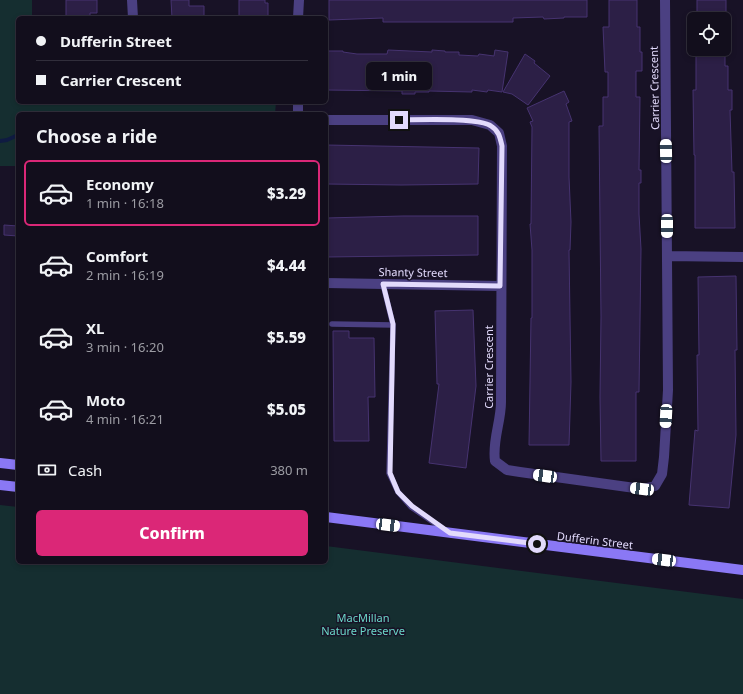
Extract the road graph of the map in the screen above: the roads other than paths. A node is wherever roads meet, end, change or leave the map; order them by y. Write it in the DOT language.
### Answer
graph roads {
  1 [pos="132,0"];
  2 [pos="298,0"];
  3 [pos="665,0"];
  4 [pos="133,16"];
  5 [pos="298,16"];
  6 [pos="328,120"];
  7 [pos="667,256"];
  8 [pos="743,257"];
  9 [pos="328,283"];
  10 [pos="383,284"];
  11 [pos="500,286"];
  12 [pos="332,324"];
  13 [pos="393,324"];
  14 [pos="0,463"];
  15 [pos="16,465"];
  16 [pos="0,485"];
  17 [pos="16,488"];
  18 [pos="328,517"];
  19 [pos="450,533"];
  20 [pos="743,570"];
  1 -- 4 [label="street"];
  2 -- 5 [label="street"];
  3 -- 7 [label="street, Carrier Crescent"];
  6 -- 11 [label="street, Carrier Crescent"];
  7 -- 8 [label="street"];
  7 -- 11 [label="street, Carrier Crescent"];
  9 -- 10 [label="street, Shanty Street"];
  10 -- 11 [label="street, Shanty Street"];
  10 -- 13 [label="lane"];
  12 -- 13 [label="lane"];
  13 -- 19 [label="lane"];
  14 -- 15 [label="main road"];
  16 -- 17 [label="main road"];
  18 -- 19 [label="main road, Dufferin Street"];
  19 -- 20 [label="main road, Dufferin Street"];
}
